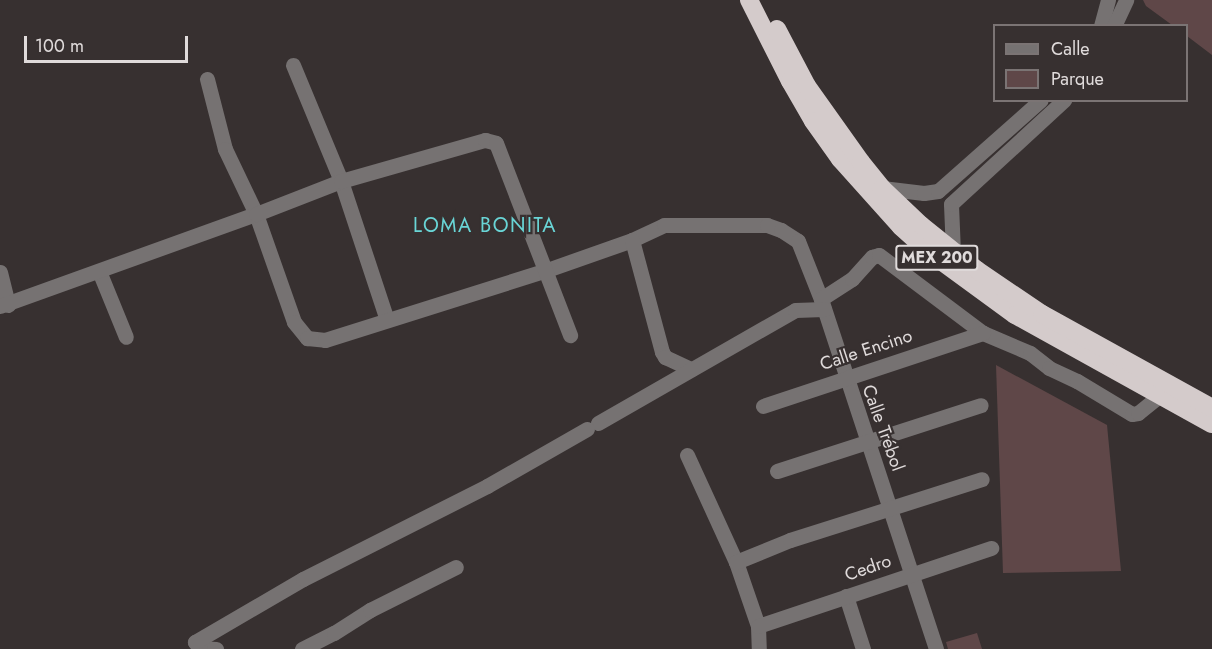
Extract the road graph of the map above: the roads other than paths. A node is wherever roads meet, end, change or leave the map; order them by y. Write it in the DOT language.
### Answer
graph roads {
  1 [pos="750,0"];
  2 [pos="763,0"];
  3 [pos="1108,0"];
  4 [pos="1126,0"];
  5 [pos="1102,24"];
  6 [pos="1115,24"];
  7 [pos="293,65"];
  8 [pos="207,79"];
  9 [pos="1039,102"];
  10 [pos="1062,102"];
  11 [pos="341,181"];
  12 [pos="882,188"];
  13 [pos="938,191"];
  14 [pos="951,204"];
  15 [pos="256,214"];
  16 [pos="632,240"];
  17 [pos="953,252"];
  18 [pos="547,270"];
  19 [pos="0,272"];
  20 [pos="99,272"];
  21 [pos="822,304"];
  22 [pos="4,306"];
  23 [pos="387,320"];
  24 [pos="983,333"];
  25 [pos="570,335"];
  26 [pos="126,337"];
  27 [pos="691,369"];
  28 [pos="845,378"];
  29 [pos="1160,395"];
  30 [pos="981,405"];
  31 [pos="762,406"];
  32 [pos="1212,408"];
  33 [pos="1212,424"];
  34 [pos="868,441"];
  35 [pos="687,455"];
  36 [pos="777,471"];
  37 [pos="982,479"];
  38 [pos="890,507"];
  39 [pos="991,548"];
  40 [pos="736,562"];
  41 [pos="456,567"];
  42 [pos="912,574"];
  43 [pos="846,596"];
  44 [pos="758,626"];
  45 [pos="216,649"];
  46 [pos="302,649"];
  47 [pos="759,649"];
  48 [pos="863,649"];
  49 [pos="936,649"];
  1 -- 29 [label="highway, MEX 200"];
  2 -- 12 [label="highway, MEX 200"];
  3 -- 5 [label="street"];
  4 -- 6 [label="street"];
  7 -- 11 [label="street"];
  8 -- 15 [label="street"];
  9 -- 13 [label="street"];
  10 -- 14 [label="street"];
  11 -- 15 [label="street"];
  11 -- 18 [label="street"];
  11 -- 23 [label="street"];
  12 -- 13 [label="street"];
  12 -- 17 [label="highway, MEX 200"];
  13 -- 14 [label="street"];
  14 -- 17 [label="street"];
  15 -- 20 [label="street"];
  15 -- 23 [label="street"];
  16 -- 18 [label="street"];
  16 -- 21 [label="street, Calle Trébol"];
  16 -- 27 [label="street"];
  17 -- 32 [label="highway, MEX 200"];
  18 -- 23 [label="street"];
  18 -- 25 [label="street"];
  19 -- 22 [label="street"];
  20 -- 22 [label="street"];
  20 -- 26 [label="street"];
  21 -- 24 [label="street"];
  21 -- 27 [label="street"];
  21 -- 28 [label="street, Calle Trébol"];
  24 -- 28 [label="street, Calle Encino"];
  24 -- 29 [label="street"];
  27 -- 45 [label="street"];
  28 -- 31 [label="street, Calle Encino"];
  28 -- 34 [label="street, Calle Trébol"];
  29 -- 33 [label="highway, MEX 200"];
  30 -- 34 [label="street"];
  34 -- 36 [label="street"];
  34 -- 38 [label="street, Calle Trébol"];
  35 -- 40 [label="street"];
  37 -- 38 [label="street"];
  38 -- 40 [label="street"];
  38 -- 42 [label="street, Calle Trébol"];
  39 -- 42 [label="street, Cedro"];
  40 -- 44 [label="street"];
  41 -- 46 [label="street"];
  42 -- 43 [label="street, Cedro"];
  42 -- 49 [label="street, Calle Trébol"];
  43 -- 44 [label="street, Cedro"];
  43 -- 48 [label="street"];
  44 -- 47 [label="street"];
}
